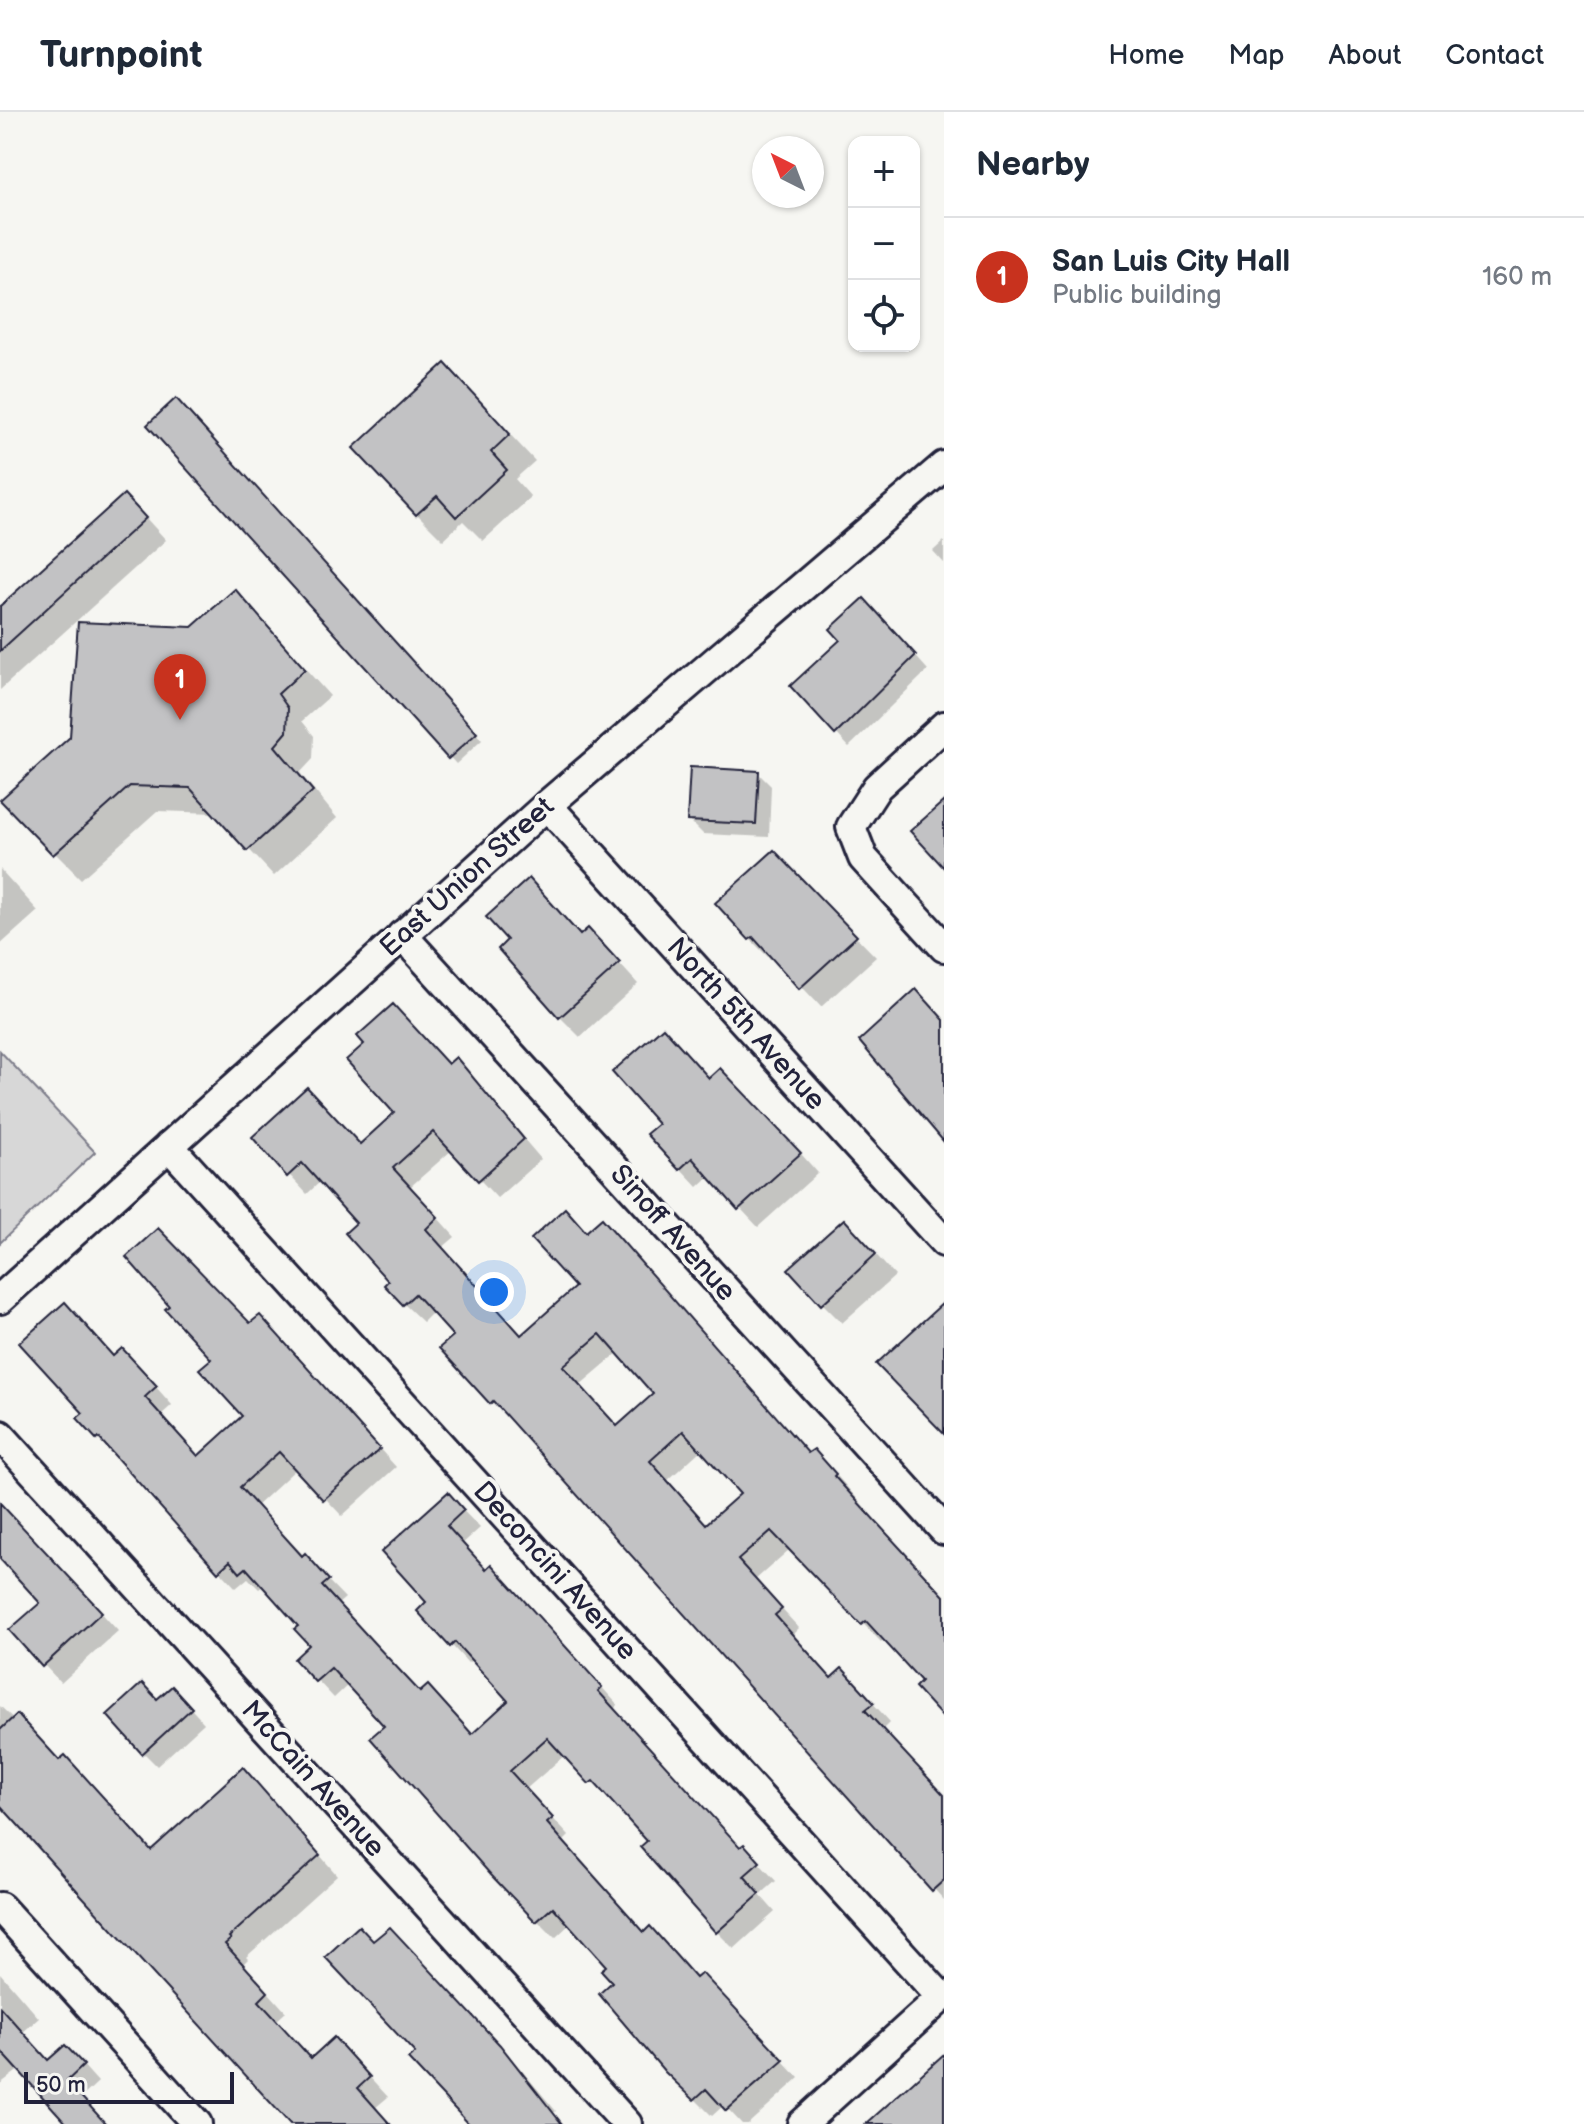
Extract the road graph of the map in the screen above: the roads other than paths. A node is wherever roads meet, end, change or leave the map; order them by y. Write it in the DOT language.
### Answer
graph roads {
  1 [pos="944,466"];
  2 [pos="944,726"];
  3 [pos="547,805"];
  4 [pos="402,935"];
  5 [pos="944,947"];
  6 [pos="169,1146"];
  7 [pos="944,1242"];
  8 [pos="0,1299"];
  9 [pos="0,1435"];
  10 [pos="944,1530"];
  11 [pos="0,1907"];
  12 [pos="943,1996"];
  13 [pos="197,2124"];
  14 [pos="627,2124"];
  15 [pos="802,2124"];
  1 -- 3 [label="street, East Union Street"];
  2 -- 5 [label="street"];
  3 -- 4 [label="street, East Union Street"];
  3 -- 7 [label="street, North 5th Avenue"];
  4 -- 6 [label="street, East Union Street"];
  4 -- 10 [label="street, Sinoff Avenue"];
  6 -- 8 [label="street, East Union Street"];
  6 -- 12 [label="street, Deconcini Avenue"];
  9 -- 14 [label="street, McCain Avenue"];
  11 -- 13 [label="street"];
  12 -- 15 [label="street"];
}
